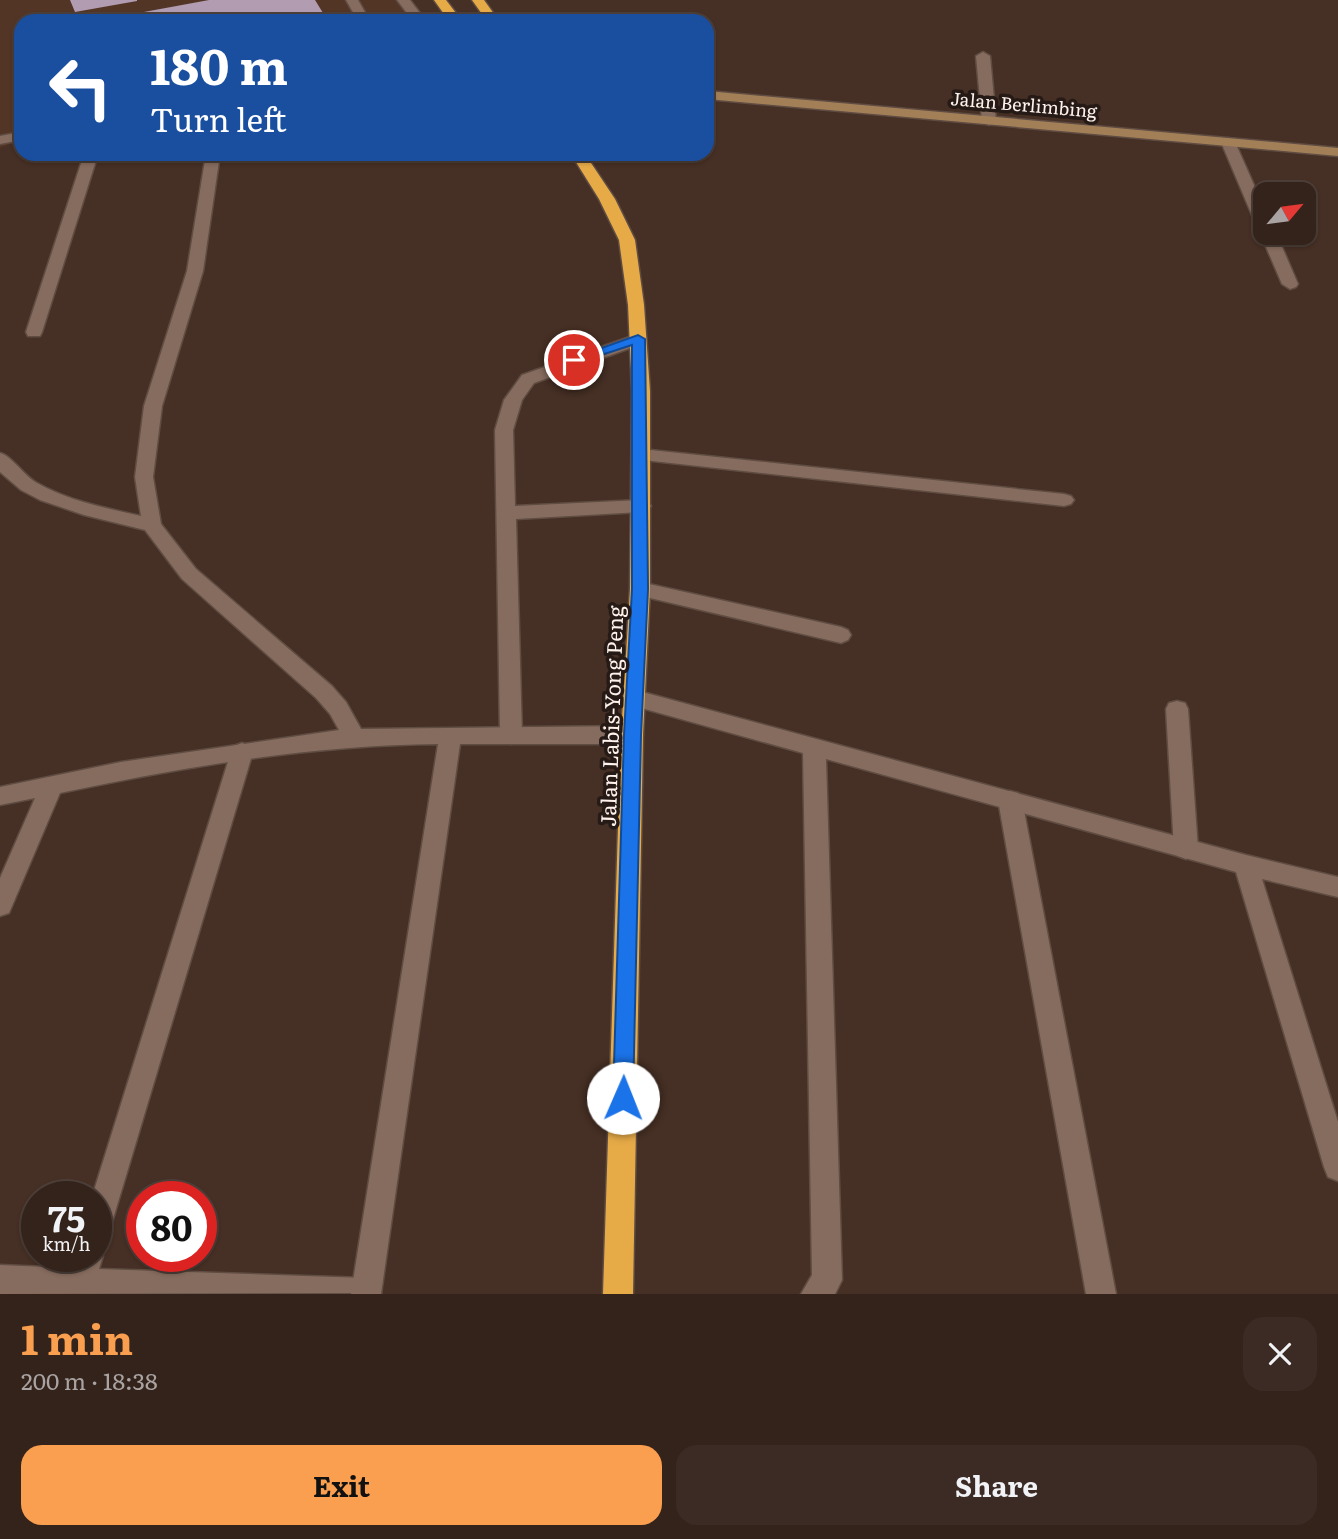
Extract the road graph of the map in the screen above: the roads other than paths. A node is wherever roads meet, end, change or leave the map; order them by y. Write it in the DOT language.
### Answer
graph roads {
  1 [pos="403,0"];
  2 [pos="440,0"];
  3 [pos="414,14"];
  4 [pos="451,14"];
  5 [pos="983,56"];
  6 [pos="714,97"];
  7 [pos="989,121"];
  8 [pos="1228,142"];
  9 [pos="1338,152"];
  10 [pos="90,161"];
  11 [pos="212,161"];
  12 [pos="583,161"];
  13 [pos="1253,200"];
  14 [pos="1273,245"];
  15 [pos="1290,284"];
  16 [pos="34,332"];
  17 [pos="638,339"];
  18 [pos="641,455"];
  19 [pos="2,466"];
  20 [pos="1064,500"];
  21 [pos="640,506"];
  22 [pos="505,513"];
  23 [pos="152,525"];
  24 [pos="640,589"];
  25 [pos="841,635"];
  26 [pos="635,698"];
  27 [pos="1177,709"];
  28 [pos="511,735"];
  29 [pos="632,735"];
  30 [pos="450,736"];
  31 [pos="354,737"];
  32 [pos="814,745"];
  33 [pos="242,752"];
  34 [pos="52,785"];
  35 [pos="0,796"];
  36 [pos="1010,800"];
  37 [pos="1186,849"];
  38 [pos="1246,865"];
  39 [pos="1338,887"];
  40 [pos="0,906"];
  41 [pos="1338,1167"];
  42 [pos="111,1181"];
  43 [pos="81,1278"];
  44 [pos="0,1280"];
  45 [pos="366,1293"];
  46 [pos="618,1294"];
  47 [pos="816,1294"];
  48 [pos="1101,1294"];
  1 -- 3 [label="street"];
  2 -- 4 [label="highway"];
  5 -- 7 [label="street"];
  6 -- 7 [label="street, Jalan Berlimbing"];
  7 -- 8 [label="street, Jalan Berlimbing"];
  8 -- 9 [label="street, Jalan Berlimbing"];
  8 -- 13 [label="street"];
  10 -- 16 [label="street"];
  11 -- 23 [label="street"];
  12 -- 17 [label="highway, Jalan Labis-Yong Peng"];
  14 -- 15 [label="street"];
  17 -- 18 [label="highway, Jalan Labis-Yong Peng"];
  17 -- 22 [label="street"];
  18 -- 20 [label="street"];
  18 -- 21 [label="highway, Jalan Labis-Yong Peng"];
  19 -- 23 [label="street"];
  21 -- 22 [label="street"];
  21 -- 24 [label="highway, Jalan Labis-Yong Peng"];
  22 -- 28 [label="street"];
  23 -- 31 [label="street"];
  24 -- 25 [label="street"];
  24 -- 26 [label="highway, Jalan Labis-Yong Peng"];
  26 -- 29 [label="highway, Jalan Labis-Yong Peng"];
  26 -- 32 [label="street"];
  27 -- 37 [label="street"];
  28 -- 29 [label="street"];
  28 -- 30 [label="street"];
  29 -- 46 [label="highway, Jalan Labis-Yong Peng"];
  30 -- 31 [label="street"];
  30 -- 45 [label="street"];
  31 -- 33 [label="street"];
  32 -- 36 [label="street"];
  32 -- 47 [label="street"];
  33 -- 34 [label="street"];
  33 -- 42 [label="street"];
  34 -- 35 [label="street"];
  34 -- 40 [label="street"];
  36 -- 37 [label="street"];
  36 -- 48 [label="street"];
  37 -- 38 [label="street"];
  38 -- 39 [label="street"];
  38 -- 41 [label="street"];
  43 -- 44 [label="street"];
  43 -- 45 [label="street"];
}
